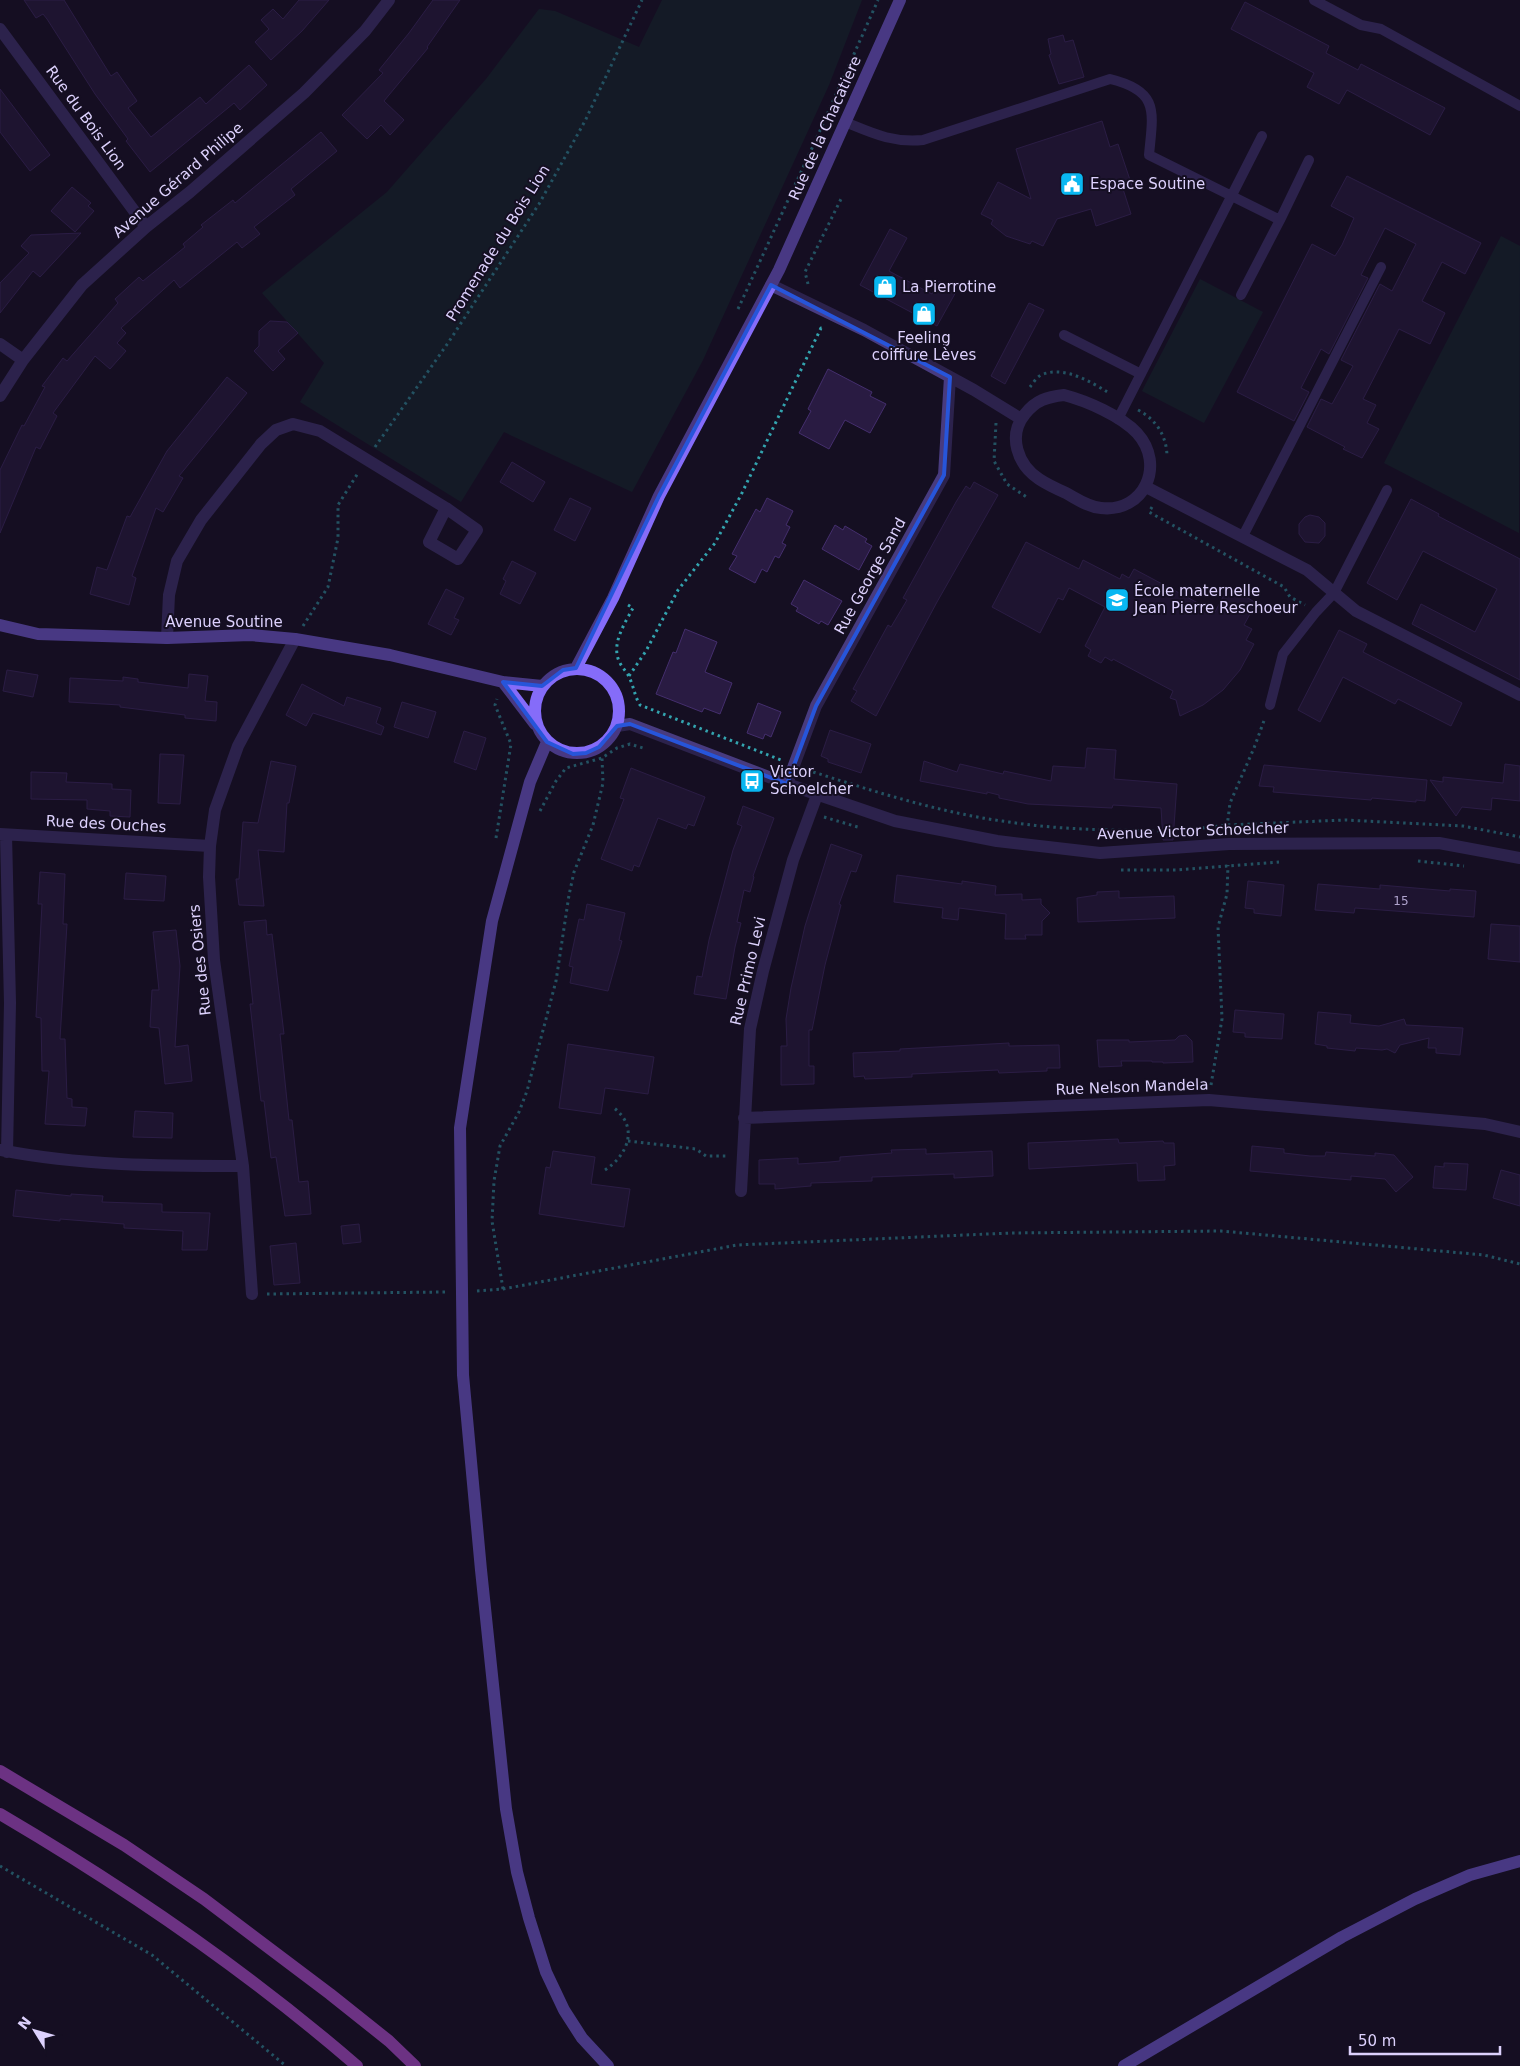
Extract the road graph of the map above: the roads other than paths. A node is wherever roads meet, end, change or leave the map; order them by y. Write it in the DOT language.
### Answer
graph roads {
  1 [pos="389,0"];
  2 [pos="900,0"];
  3 [pos="1314,0"];
  4 [pos="0,29"];
  5 [pos="1520,106"];
  6 [pos="845,122"];
  7 [pos="1262,136"];
  8 [pos="1309,160"];
  9 [pos="1230,196"];
  10 [pos="1280,220"];
  11 [pos="146,227"];
  12 [pos="1381,267"];
  13 [pos="771,285"];
  14 [pos="1241,295"];
  15 [pos="1064,335"];
  16 [pos="0,344"];
  17 [pos="23,360"];
  18 [pos="1141,374"];
  19 [pos="950,377"];
  20 [pos="0,396"];
  21 [pos="1021,419"];
  22 [pos="1118,419"];
  23 [pos="1146,487"];
  24 [pos="1387,490"];
  25 [pos="446,508"];
  26 [pos="1244,536"];
  27 [pos="1334,593"];
  28 [pos="0,625"];
  29 [pos="168,638"];
  30 [pos="295,639"];
  31 [pos="576,668"];
  32 [pos="503,682"];
  33 [pos="542,686"];
  34 [pos="1520,696"];
  35 [pos="1270,704"];
  36 [pos="537,726"];
  37 [pos="617,726"];
  38 [pos="547,742"];
  39 [pos="787,784"];
  40 [pos="817,794"];
  41 [pos="3,835"];
  42 [pos="210,846"];
  43 [pos="1520,858"];
  44 [pos="744,1118"];
  45 [pos="1520,1132"];
  46 [pos="4,1151"];
  47 [pos="243,1166"];
  48 [pos="741,1191"];
  49 [pos="252,1294"];
  50 [pos="0,1771"];
  51 [pos="0,1814"];
  52 [pos="1520,1861"];
  53 [pos="357,2066"];
  54 [pos="415,2066"];
  55 [pos="608,2066"];
  56 [pos="1124,2066"];
  1 -- 11 [label="street, Avenue Gérard Philipe"];
  2 -- 6 [label="street, Rue de la Chacatiere"];
  3 -- 5 [label="lane"];
  4 -- 11 [label="street, Rue du Bois Lion"];
  6 -- 9 [label="lane"];
  6 -- 13 [label="street, Rue de la Chacatiere"];
  7 -- 9 [label="lane"];
  8 -- 10 [label="lane"];
  9 -- 10 [label="lane"];
  9 -- 18 [label="lane"];
  10 -- 14 [label="lane"];
  11 -- 17 [label="street, Avenue Gérard Philipe"];
  12 -- 26 [label="lane"];
  13 -- 19 [label="street"];
  13 -- 31 [label="street, Rue de la Chacatiere"];
  15 -- 18 [label="lane"];
  16 -- 17 [label="street"];
  17 -- 20 [label="street, Avenue Gérard Philipe"];
  18 -- 22 [label="lane"];
  19 -- 21 [label="street"];
  19 -- 39 [label="street, Rue George Sand"];
  21 -- 22 [label="street"];
  21 -- 23 [label="street"];
  22 -- 23 [label="street"];
  23 -- 26 [label="street"];
  24 -- 27 [label="lane"];
  25 -- 29 [label="street"];
  26 -- 27 [label="street"];
  27 -- 34 [label="street"];
  27 -- 35 [label="lane"];
  28 -- 29 [label="street, Avenue Soutine"];
  29 -- 30 [label="street, Avenue Soutine"];
  30 -- 32 [label="street, Avenue Soutine"];
  30 -- 42 [label="street, Rue des Osiers"];
  31 -- 33 [label="street"];
  31 -- 37 [label="street"];
  32 -- 33 [label="street, Avenue Soutine"];
  32 -- 36 [label="street"];
  33 -- 36 [label="street"];
  36 -- 38 [label="street"];
  37 -- 38 [label="street"];
  37 -- 39 [label="street, Avenue Victor Schoelcher"];
  38 -- 55 [label="street"];
  39 -- 40 [label="street, Avenue Victor Schoelcher"];
  40 -- 43 [label="street, Avenue Victor Schoelcher"];
  40 -- 44 [label="street, Rue Primo Levi"];
  41 -- 42 [label="street, Rue des Ouches"];
  41 -- 46 [label="street"];
  42 -- 47 [label="street, Rue des Osiers"];
  44 -- 45 [label="street, Rue Nelson Mandela"];
  44 -- 48 [label="street, Rue Primo Levi"];
  46 -- 47 [label="street"];
  47 -- 49 [label="street, Rue des Osiers"];
  50 -- 54 [label="main road"];
  51 -- 53 [label="main road"];
  52 -- 56 [label="street"];
}
